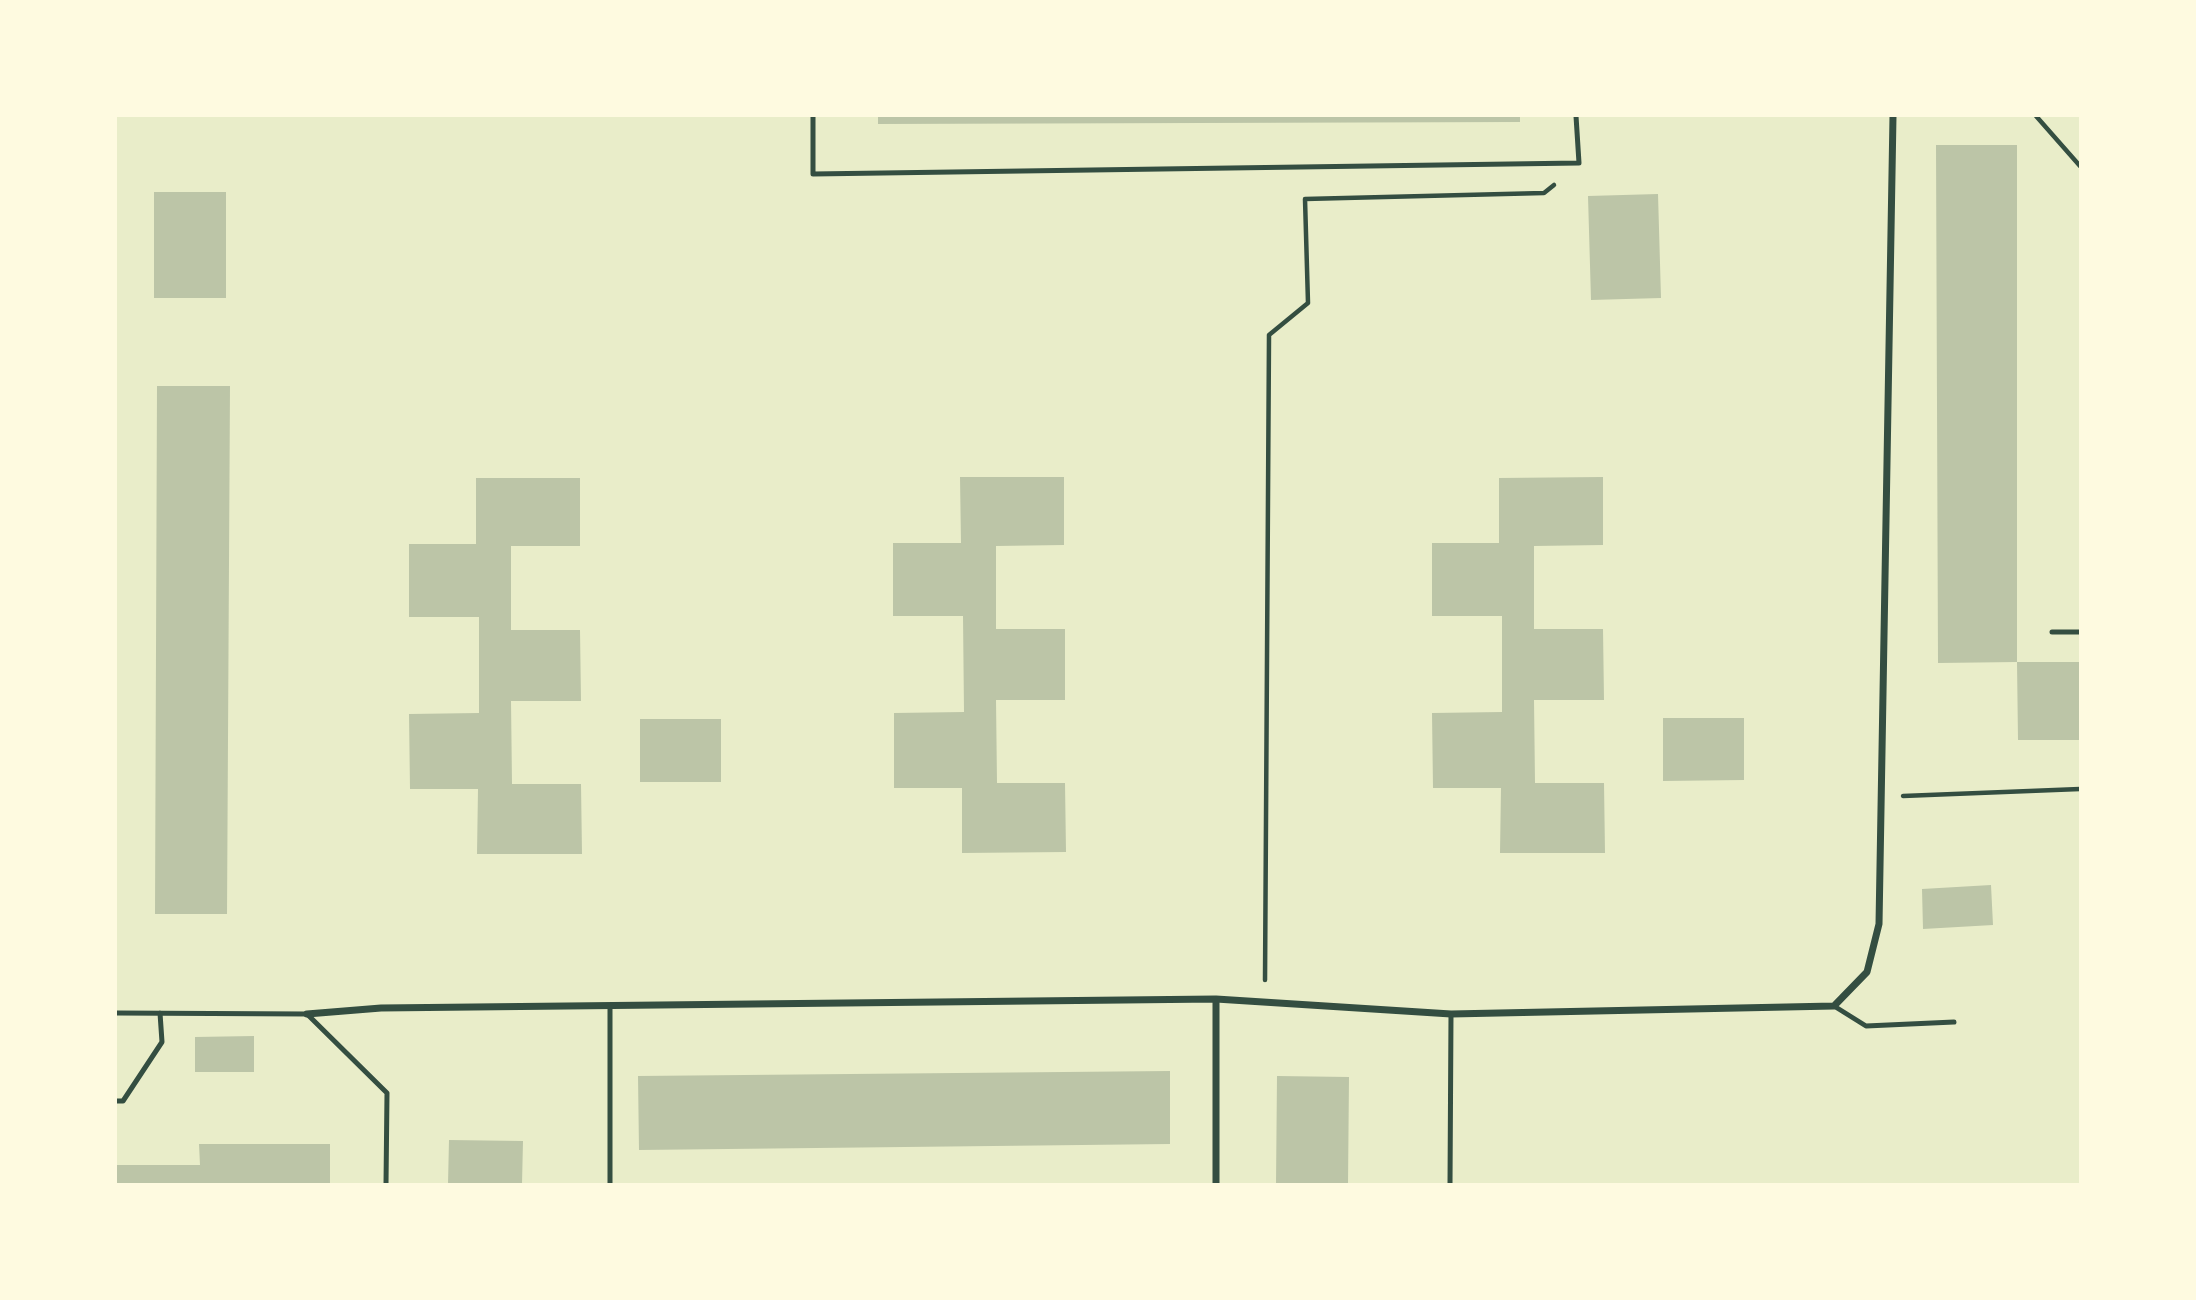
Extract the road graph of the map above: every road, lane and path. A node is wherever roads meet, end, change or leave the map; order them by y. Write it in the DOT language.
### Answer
graph roads {
  1 [pos="813,116"];
  2 [pos="1576,116"];
  3 [pos="1893,116"];
  4 [pos="2036,116"];
  5 [pos="1579,163"];
  6 [pos="2081,166"];
  7 [pos="2052,632"];
  8 [pos="2081,632"];
  9 [pos="2081,789"];
  10 [pos="1881,796"];
  11 [pos="1216,999"];
  12 [pos="1265,1002"];
  13 [pos="610,1006"];
  14 [pos="1834,1006"];
  15 [pos="116,1013"];
  16 [pos="160,1013"];
  17 [pos="307,1014"];
  18 [pos="1451,1014"];
  19 [pos="1954,1022"];
  20 [pos="116,1101"];
  21 [pos="386,1185"];
  22 [pos="610,1185"];
  23 [pos="1216,1185"];
  24 [pos="1450,1185"];
  1 -- 5 [label="lane"];
  2 -- 5 [label="lane"];
  3 -- 10 [label="street"];
  4 -- 6 [label="path"];
  5 -- 12 [label="path"];
  7 -- 8 [label="lane"];
  9 -- 10 [label="path"];
  10 -- 14 [label="street"];
  11 -- 12 [label="street"];
  11 -- 13 [label="street"];
  11 -- 23 [label="street"];
  12 -- 18 [label="street"];
  13 -- 17 [label="street"];
  13 -- 22 [label="lane"];
  14 -- 18 [label="street"];
  14 -- 19 [label="lane"];
  15 -- 16 [label="lane"];
  16 -- 17 [label="lane"];
  16 -- 20 [label="lane"];
  17 -- 21 [label="lane"];
  18 -- 24 [label="lane"];
}
